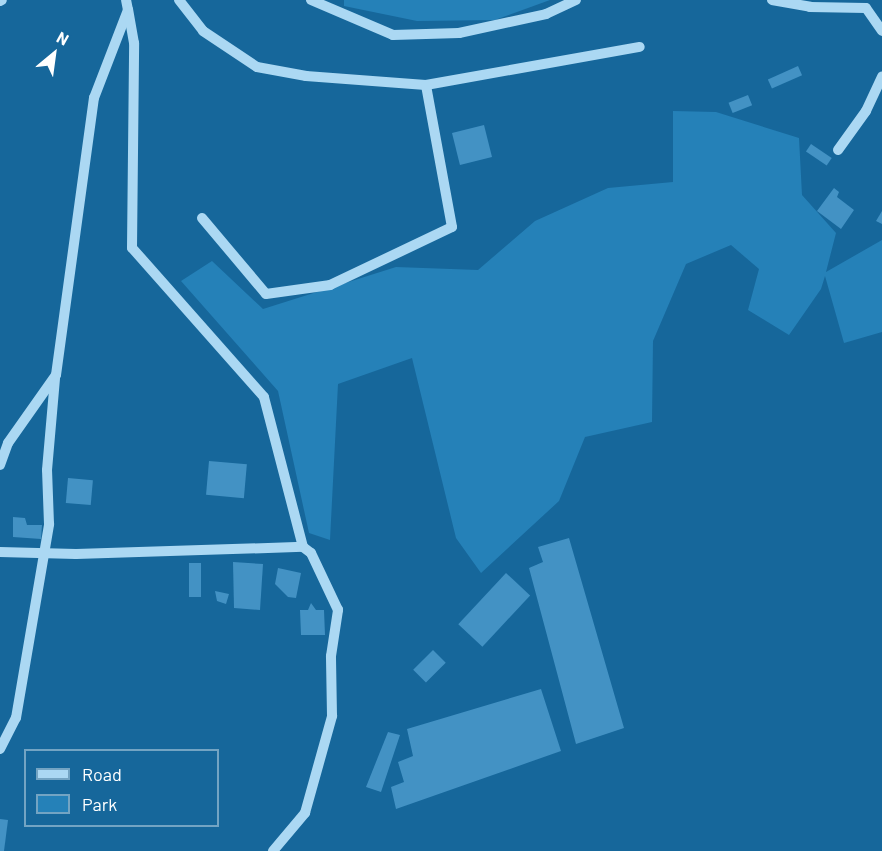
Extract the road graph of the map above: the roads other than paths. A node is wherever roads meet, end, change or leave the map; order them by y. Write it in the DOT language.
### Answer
graph roads {
  1 [pos="178,0"];
  2 [pos="311,0"];
  3 [pos="576,0"];
  4 [pos="772,0"];
  5 [pos="127,5"];
  6 [pos="882,31"];
  7 [pos="639,47"];
  8 [pos="882,77"];
  9 [pos="426,85"];
  10 [pos="838,150"];
  11 [pos="202,218"];
  12 [pos="56,375"];
  13 [pos="0,465"];
  14 [pos="303,547"];
  15 [pos="0,552"];
  16 [pos="44,553"];
  17 [pos="0,749"];
  18 [pos="273,851"];
  1 -- 9 [label="street"];
  2 -- 3 [label="street"];
  4 -- 6 [label="street"];
  5 -- 12 [label="street"];
  5 -- 14 [label="street"];
  7 -- 9 [label="street"];
  8 -- 10 [label="street"];
  9 -- 11 [label="street"];
  12 -- 13 [label="street"];
  12 -- 16 [label="street"];
  14 -- 16 [label="street"];
  14 -- 18 [label="street"];
  15 -- 16 [label="street"];
  16 -- 17 [label="street"];
}
